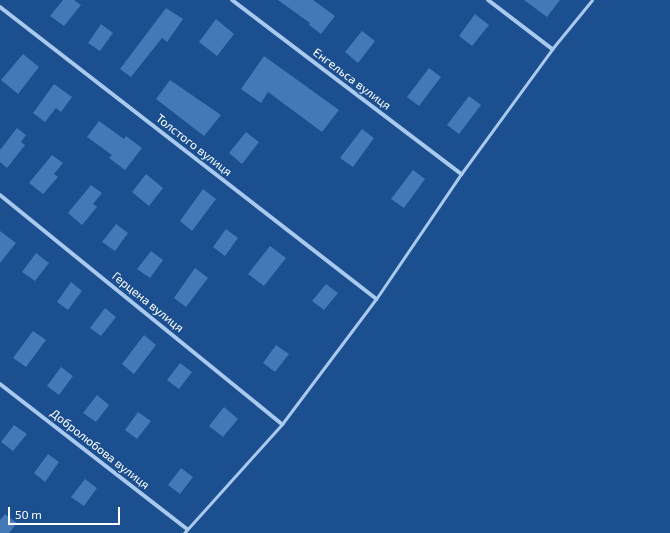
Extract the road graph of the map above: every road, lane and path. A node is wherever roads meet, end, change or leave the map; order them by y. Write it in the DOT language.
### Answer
graph roads {
  1 [pos="232,0"];
  2 [pos="488,0"];
  3 [pos="592,0"];
  4 [pos="0,7"];
  5 [pos="552,49"];
  6 [pos="461,174"];
  7 [pos="0,196"];
  8 [pos="376,300"];
  9 [pos="0,384"];
  10 [pos="282,424"];
  11 [pos="186,531"];
  1 -- 6 [label="street, Енгельса вулиця"];
  2 -- 5 [label="street"];
  3 -- 5 [label="lane"];
  4 -- 8 [label="street, Толстого вулиця"];
  5 -- 6 [label="lane"];
  6 -- 8 [label="lane"];
  7 -- 10 [label="street, Герцена вулиця"];
  8 -- 10 [label="lane"];
  9 -- 11 [label="street, Добролюбова вулиця"];
  10 -- 11 [label="lane"];
}
